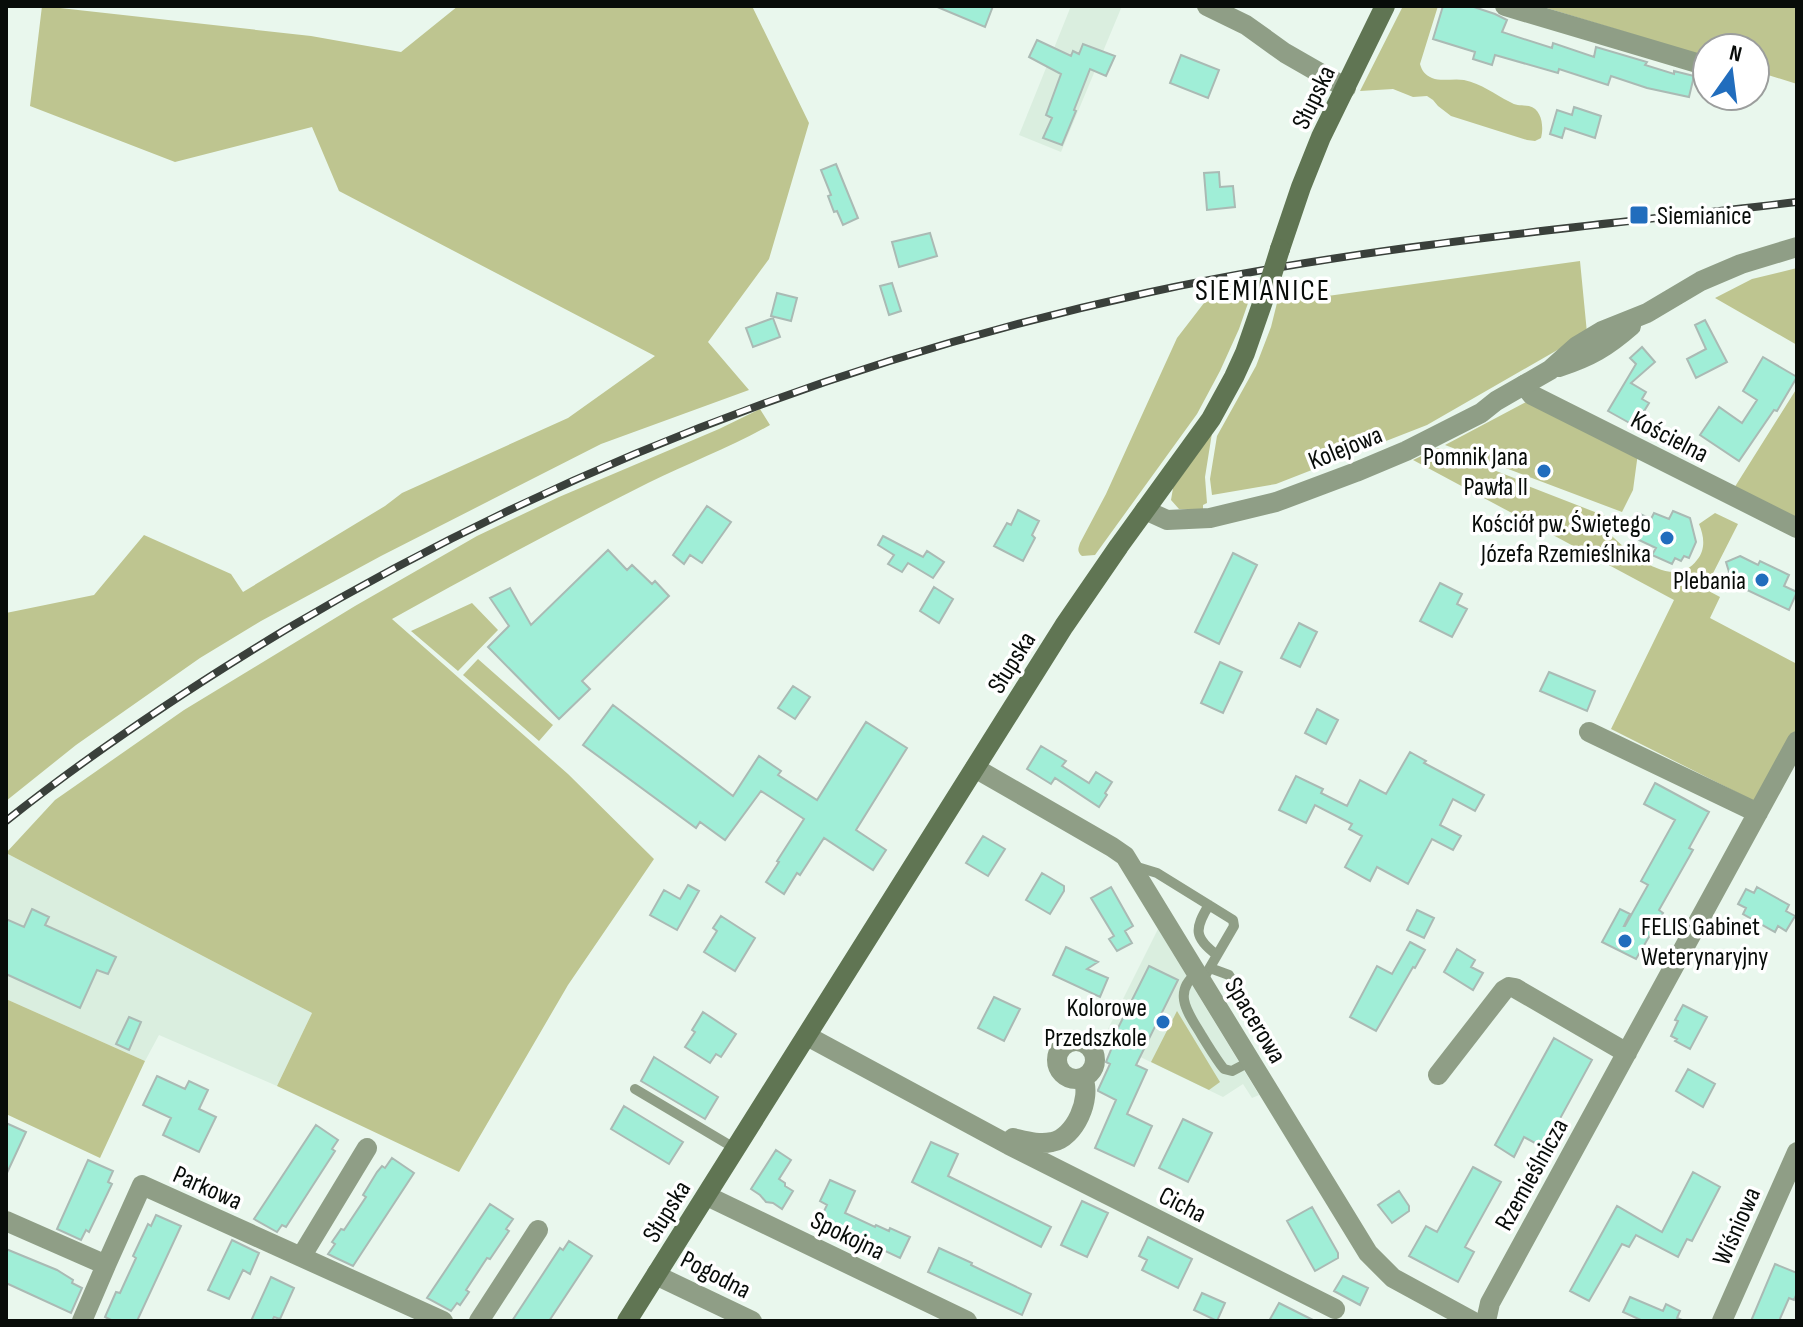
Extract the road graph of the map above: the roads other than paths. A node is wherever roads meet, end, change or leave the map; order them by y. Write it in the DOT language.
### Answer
graph roads {
  1 [pos="1207,6"];
  2 [pos="1385,6"];
  3 [pos="1505,6"];
  4 [pos="1691,61"];
  5 [pos="1346,88"];
  6 [pos="1797,247"];
  7 [pos="1524,385"];
  8 [pos="1145,510"];
  9 [pos="1797,528"];
  10 [pos="1589,732"];
  11 [pos="1797,741"];
  12 [pos="975,768"];
  13 [pos="1758,813"];
  14 [pos="1132,866"];
  15 [pos="1209,905"];
  16 [pos="1217,955"];
  17 [pos="1203,974"];
  18 [pos="1261,1028"];
  19 [pos="807,1036"];
  20 [pos="1627,1053"];
  21 [pos="1251,1061"];
  22 [pos="1438,1075"];
  23 [pos="1083,1078"];
  24 [pos="635,1089"];
  25 [pos="1009,1145"];
  26 [pos="367,1148"];
  27 [pos="736,1149"];
  28 [pos="1797,1152"];
  29 [pos="707,1196"];
  30 [pos="6,1221"];
  31 [pos="538,1230"];
  32 [pos="301,1257"];
  33 [pos="106,1265"];
  34 [pos="657,1273"];
  35 [pos="1335,1309"];
  36 [pos="82,1321"];
  37 [pos="443,1321"];
  38 [pos="479,1321"];
  39 [pos="627,1321"];
  40 [pos="752,1321"];
  41 [pos="967,1321"];
  42 [pos="1472,1321"];
  43 [pos="1486,1321"];
  44 [pos="1722,1321"];
  1 -- 5 [label="street"];
  2 -- 5 [label="main road, Słupska"];
  3 -- 4 [label="street"];
  5 -- 8 [label="main road, Słupska, bridge"];
  6 -- 7 [label="street, Kolejowa"];
  7 -- 8 [label="street, Kolejowa"];
  7 -- 9 [label="street, Kościelna"];
  8 -- 12 [label="main road, Słupska"];
  10 -- 13 [label="street"];
  11 -- 13 [label="street, Rzemieślnicza"];
  12 -- 14 [label="street, Spacerowa"];
  12 -- 19 [label="main road, Słupska"];
  13 -- 20 [label="street, Rzemieślnicza"];
  14 -- 15 [label="lane"];
  14 -- 17 [label="street, Spacerowa"];
  15 -- 16 [label="lane"];
  15 -- 16 [label="lane"];
  16 -- 17 [label="lane"];
  17 -- 18 [label="lane"];
  17 -- 21 [label="street, Spacerowa"];
  17 -- 21 [label="lane"];
  19 -- 25 [label="street, Cicha"];
  19 -- 27 [label="main road, Słupska"];
  20 -- 22 [label="street"];
  20 -- 43 [label="street, Rzemieślnicza"];
  21 -- 42 [label="street, Spacerowa"];
  23 -- 25 [label="street"];
  24 -- 27 [label="lane"];
  25 -- 35 [label="street, Cicha"];
  26 -- 32 [label="street"];
  27 -- 29 [label="main road, Słupska"];
  28 -- 44 [label="street, Wiśniowa"];
  29 -- 34 [label="main road, Słupska"];
  29 -- 41 [label="street, Spokojna"];
  30 -- 33 [label="street"];
  31 -- 38 [label="street"];
  32 -- 33 [label="street, Parkowa"];
  32 -- 37 [label="street, Parkowa"];
  33 -- 36 [label="street"];
  34 -- 39 [label="main road, Słupska"];
  34 -- 40 [label="street, Pogodna"];
}
